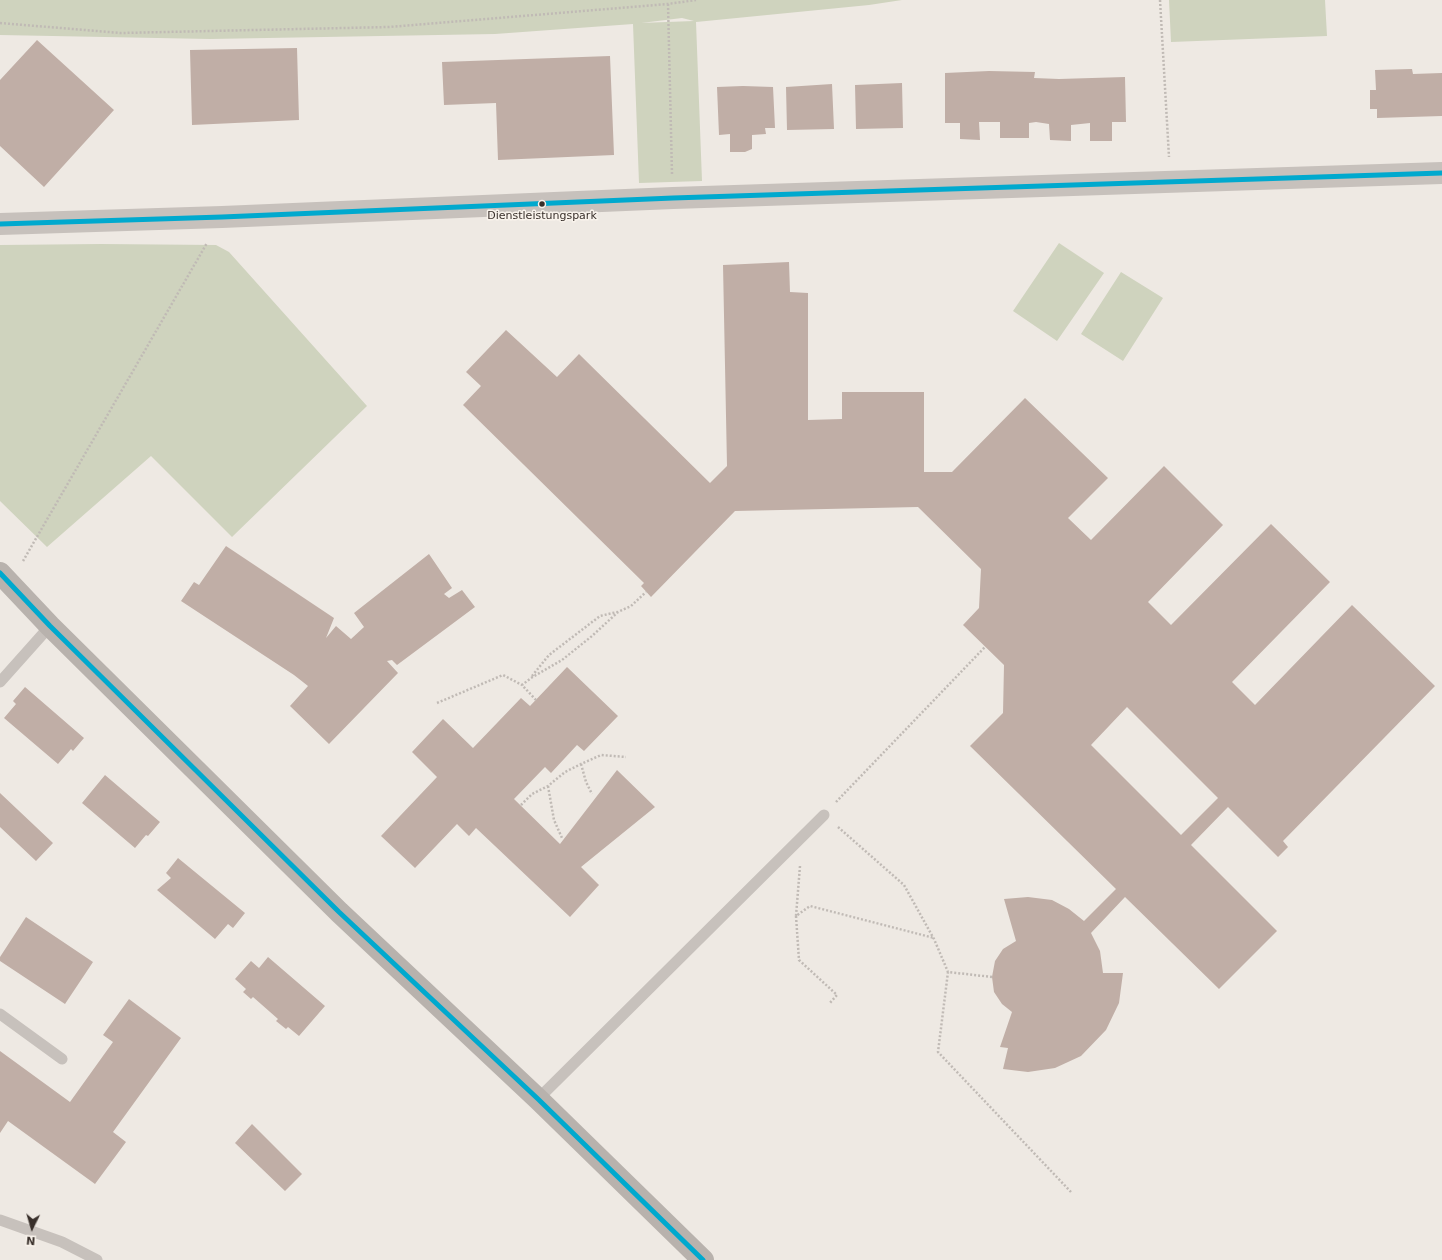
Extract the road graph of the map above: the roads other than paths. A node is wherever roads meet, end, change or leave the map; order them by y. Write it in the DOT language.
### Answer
graph roads {
  1 [pos="1442,174"];
  2 [pos="0,224"];
  3 [pos="5,579"];
  4 [pos="50,626"];
  5 [pos="0,682"];
  6 [pos="824,815"];
  7 [pos="0,1014"];
  8 [pos="62,1059"];
  9 [pos="538,1099"];
  10 [pos="0,1220"];
  11 [pos="97,1260"];
  12 [pos="703,1260"];
  1 -- 2 [label="street"];
  3 -- 4 [label="main road"];
  4 -- 5 [label="lane"];
  4 -- 9 [label="main road"];
  6 -- 9 [label="lane"];
  7 -- 8 [label="lane"];
  9 -- 12 [label="main road"];
  10 -- 11 [label="lane"];
}
